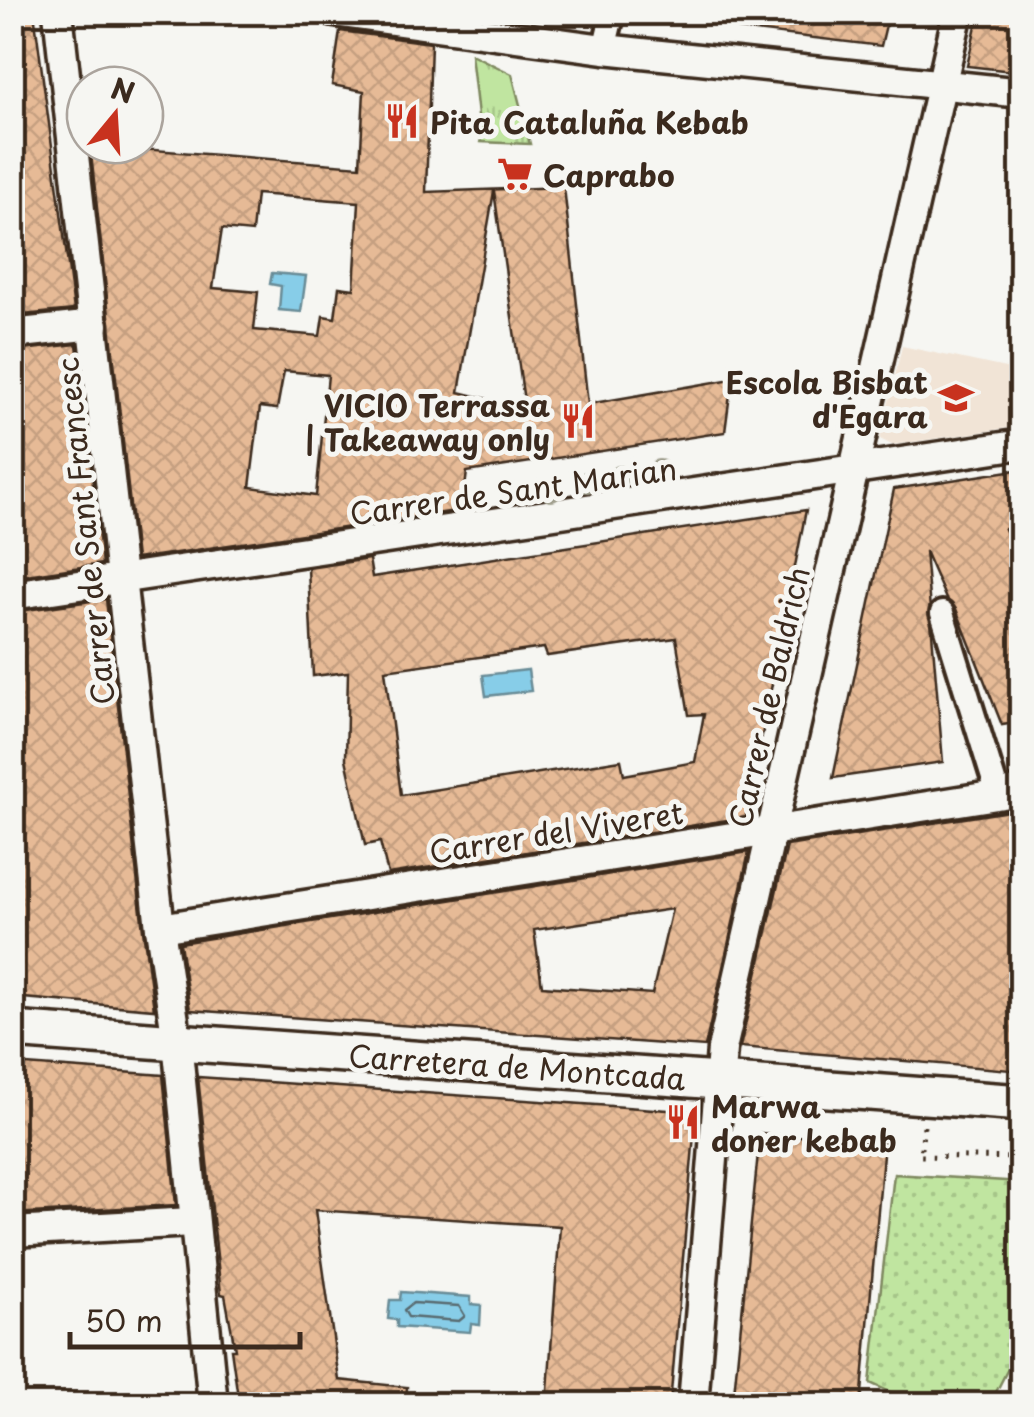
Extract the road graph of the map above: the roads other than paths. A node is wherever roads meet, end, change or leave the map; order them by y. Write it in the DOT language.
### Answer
graph roads {
  1 [pos="58,12"];
  2 [pos="334,12"];
  3 [pos="613,12"];
  4 [pos="958,12"];
  5 [pos="604,49"];
  6 [pos="942,84"];
  7 [pos="1022,93"];
  8 [pos="94,325"];
  9 [pos="12,334"];
  10 [pos="1022,444"];
  11 [pos="854,472"];
  12 [pos="124,579"];
  13 [pos="12,595"];
  14 [pos="942,613"];
  15 [pos="1010,792"];
  16 [pos="771,830"];
  17 [pos="160,928"];
  18 [pos="12,1030"];
  19 [pos="177,1042"];
  20 [pos="720,1080"];
  21 [pos="1022,1103"];
  22 [pos="192,1222"];
  23 [pos="12,1232"];
  24 [pos="213,1404"];
  25 [pos="693,1404"];
  1 -- 8 [label="street, Carrer de Sant Francesc"];
  2 -- 5 [label="street"];
  3 -- 5 [label="street"];
  4 -- 6 [label="street, Carrer de Baldrich"];
  5 -- 6 [label="street"];
  6 -- 7 [label="street"];
  6 -- 11 [label="street, Carrer de Baldrich"];
  8 -- 9 [label="street"];
  8 -- 12 [label="street, Carrer de Sant Francesc"];
  10 -- 11 [label="street, Carrer de Sant Marian"];
  11 -- 12 [label="street, Carrer de Sant Marian"];
  11 -- 16 [label="street, Carrer de Baldrich"];
  12 -- 13 [label="street, Carrer de Sant Marian"];
  12 -- 17 [label="street, Carrer de Sant Francesc"];
  14 -- 15 [label="street"];
  15 -- 16 [label="street, Carrer del Viveret"];
  16 -- 17 [label="street, Carrer del Viveret"];
  16 -- 20 [label="street, Carrer de Baldrich"];
  17 -- 19 [label="street, Carrer de Sant Francesc"];
  18 -- 19 [label="street, Carretera de Montcada"];
  19 -- 20 [label="street, Carretera de Montcada"];
  19 -- 22 [label="street, Carrer de Sant Francesc"];
  20 -- 21 [label="street, Carretera de Montcada"];
  20 -- 25 [label="street, Carrer de Baldrich"];
  22 -- 23 [label="street"];
  22 -- 24 [label="street, Carrer de Sant Francesc"];
}
